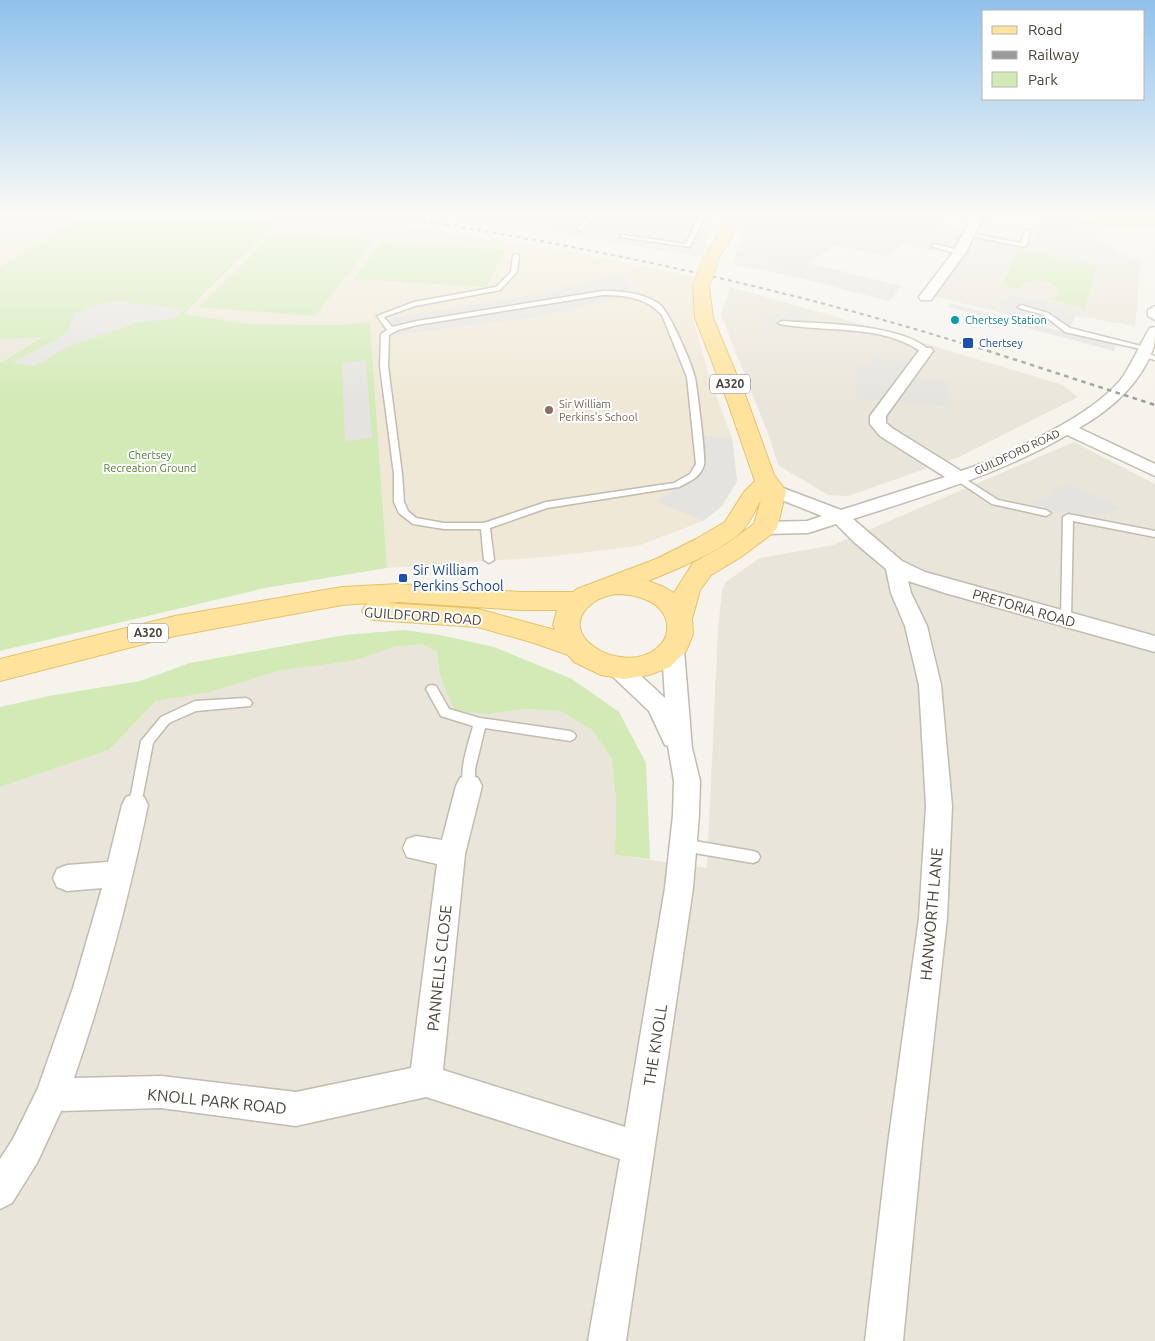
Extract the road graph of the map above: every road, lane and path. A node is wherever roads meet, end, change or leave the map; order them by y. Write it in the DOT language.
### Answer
graph roads {
  1 [pos="508,279"];
  2 [pos="704,279"];
  3 [pos="940,279"];
  4 [pos="926,297"];
  5 [pos="1021,307"];
  6 [pos="1155,310"];
  7 [pos="1155,316"];
  8 [pos="782,323"];
  9 [pos="390,330"];
  10 [pos="1155,331"];
  11 [pos="926,351"];
  12 [pos="1148,353"];
  13 [pos="1067,428"];
  14 [pos="1155,471"];
  15 [pos="959,478"];
  16 [pos="770,487"];
  17 [pos="1046,513"];
  18 [pos="840,516"];
  19 [pos="485,526"];
  20 [pos="765,528"];
  21 [pos="1155,534"];
  22 [pos="489,560"];
  23 [pos="895,566"];
  24 [pos="613,585"];
  25 [pos="577,601"];
  26 [pos="298,604"];
  27 [pos="680,618"];
  28 [pos="1066,620"];
  29 [pos="1155,644"];
  30 [pos="574,647"];
  31 [pos="673,650"];
  32 [pos="618,668"];
  33 [pos="0,670"];
  34 [pos="432,689"];
  35 [pos="246,703"];
  36 [pos="480,723"];
  37 [pos="570,736"];
  38 [pos="680,748"];
  39 [pos="470,786"];
  40 [pos="135,805"];
  41 [pos="683,845"];
  42 [pos="416,848"];
  43 [pos="452,854"];
  44 [pos="753,858"];
  45 [pos="120,874"];
  46 [pos="67,878"];
  47 [pos="426,1082"];
  48 [pos="52,1095"];
  49 [pos="639,1148"];
  50 [pos="0,1191"];
  51 [pos="607,1341"];
  52 [pos="884,1341"];
  1 -- 9 [label="lane"];
  2 -- 16 [label="main road, A320, bridge"];
  3 -- 4 [label="street"];
  5 -- 12 [label="lane"];
  6 -- 7 [label="street"];
  8 -- 11 [label="lane"];
  9 -- 19 [label="lane"];
  9 -- 19 [label="lane"];
  10 -- 12 [label="street, GUILDFORD ROAD"];
  11 -- 15 [label="street"];
  12 -- 13 [label="street, GUILDFORD ROAD"];
  13 -- 14 [label="street"];
  13 -- 15 [label="street, GUILDFORD ROAD"];
  15 -- 17 [label="lane"];
  15 -- 18 [label="street, GUILDFORD ROAD"];
  16 -- 18 [label="street"];
  16 -- 20 [label="main road"];
  16 -- 24 [label="main road"];
  18 -- 20 [label="street, GUILDFORD ROAD"];
  18 -- 23 [label="street"];
  19 -- 22 [label="lane"];
  20 -- 27 [label="main road"];
  21 -- 28 [label="lane"];
  23 -- 28 [label="street, PRETORIA ROAD"];
  23 -- 52 [label="street, HANWORTH LANE"];
  24 -- 25 [label="main road"];
  24 -- 27 [label="main road"];
  25 -- 26 [label="main road, GUILDFORD ROAD / A320"];
  25 -- 30 [label="main road"];
  26 -- 30 [label="main road, GUILDFORD ROAD / A320"];
  26 -- 33 [label="main road, GUILDFORD ROAD / A320"];
  27 -- 31 [label="main road"];
  28 -- 29 [label="street, PRETORIA ROAD"];
  30 -- 32 [label="main road, A320"];
  31 -- 32 [label="main road, A320"];
  31 -- 38 [label="street, THE KNOLL"];
  32 -- 38 [label="street, THE KNOLL"];
  34 -- 36 [label="lane"];
  35 -- 40 [label="lane"];
  36 -- 37 [label="lane"];
  36 -- 39 [label="lane"];
  38 -- 41 [label="street, THE KNOLL"];
  39 -- 43 [label="street, PANNELLS CLOSE"];
  40 -- 45 [label="street"];
  41 -- 44 [label="lane"];
  41 -- 49 [label="street, THE KNOLL"];
  42 -- 43 [label="street"];
  43 -- 47 [label="street, PANNELLS CLOSE"];
  45 -- 46 [label="street"];
  45 -- 48 [label="street"];
  47 -- 48 [label="street, KNOLL PARK ROAD"];
  47 -- 49 [label="street, KNOLL PARK ROAD"];
  48 -- 50 [label="street"];
  49 -- 51 [label="street, THE KNOLL"];
}
